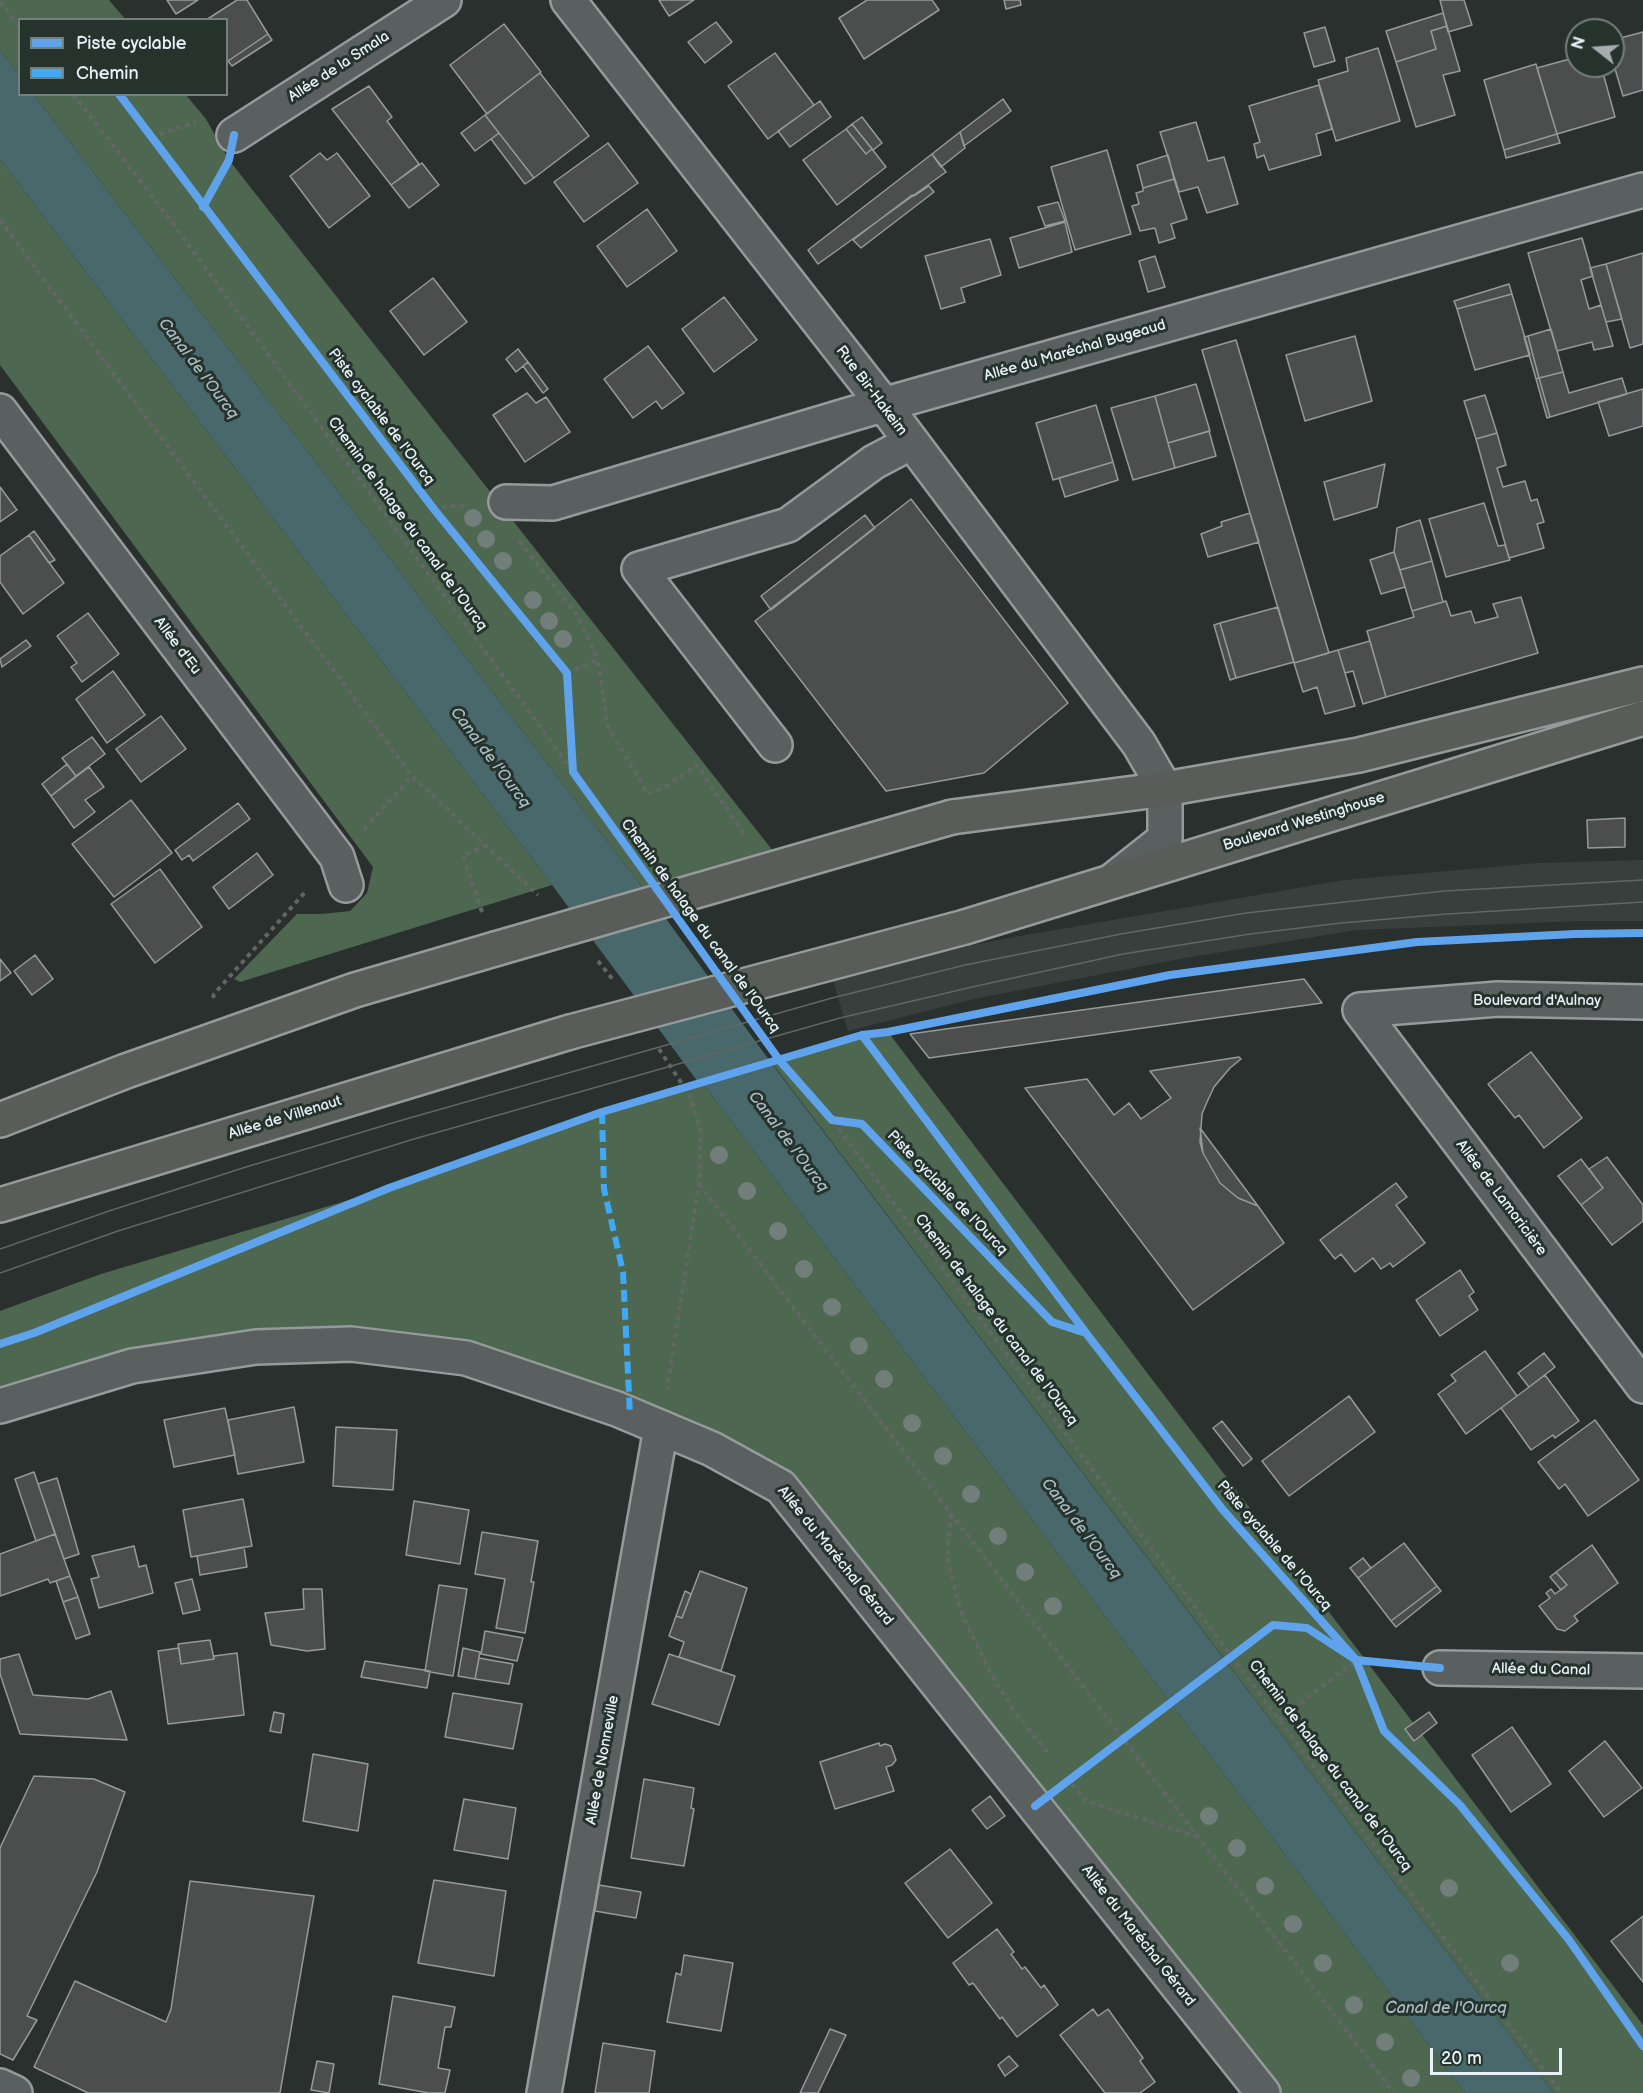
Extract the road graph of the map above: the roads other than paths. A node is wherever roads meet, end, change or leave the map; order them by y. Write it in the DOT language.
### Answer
graph roads {
  1 [pos="444,0"];
  2 [pos="568,0"];
  3 [pos="234,135"];
  4 [pos="1643,190"];
  5 [pos="884,405"];
  6 [pos="0,411"];
  7 [pos="910,443"];
  8 [pos="506,502"];
  9 [pos="1643,684"];
  10 [pos="1643,718"];
  11 [pos="775,745"];
  12 [pos="1165,789"];
  13 [pos="341,871"];
  14 [pos="1111,882"];
  15 [pos="965,927"];
  16 [pos="1643,1002"];
  17 [pos="1360,1010"];
  18 [pos="0,1120"];
  19 [pos="0,1205"];
  20 [pos="1643,1386"];
  21 [pos="0,1406"];
  22 [pos="661,1428"];
  23 [pos="1440,1668"];
  24 [pos="1643,1671"];
  25 [pos="0,2086"];
  26 [pos="15,2093"];
  27 [pos="544,2093"];
  28 [pos="1263,2093"];
  1 -- 3 [label="street, Allée de la Smala"];
  2 -- 5 [label="street, Rue Bir-Hakeim"];
  4 -- 5 [label="street, Allée du Maréchal Bugeaud"];
  5 -- 7 [label="street, Rue Bir-Hakeim"];
  5 -- 8 [label="street, Allée du Maréchal Bugeaud"];
  6 -- 13 [label="street, Allée d'Eu"];
  7 -- 11 [label="street"];
  7 -- 12 [label="street, Rue Bir-Hakeim"];
  9 -- 12 [label="main road"];
  10 -- 14 [label="main road, Boulevard Westinghouse"];
  12 -- 14 [label="street"];
  12 -- 18 [label="main road, bridge"];
  14 -- 15 [label="main road, Boulevard Westinghouse"];
  15 -- 19 [label="main road, Allée de Villenaut, bridge"];
  16 -- 17 [label="street, Boulevard d'Aulnay"];
  17 -- 20 [label="street, Allée de Lamoricière"];
  21 -- 22 [label="street, Allée du Maréchal Gérard"];
  22 -- 27 [label="street, Allée de Nonneville"];
  22 -- 28 [label="street, Allée du Maréchal Gérard"];
  23 -- 24 [label="street, Allée du Canal"];
  25 -- 26 [label="street"];
}
